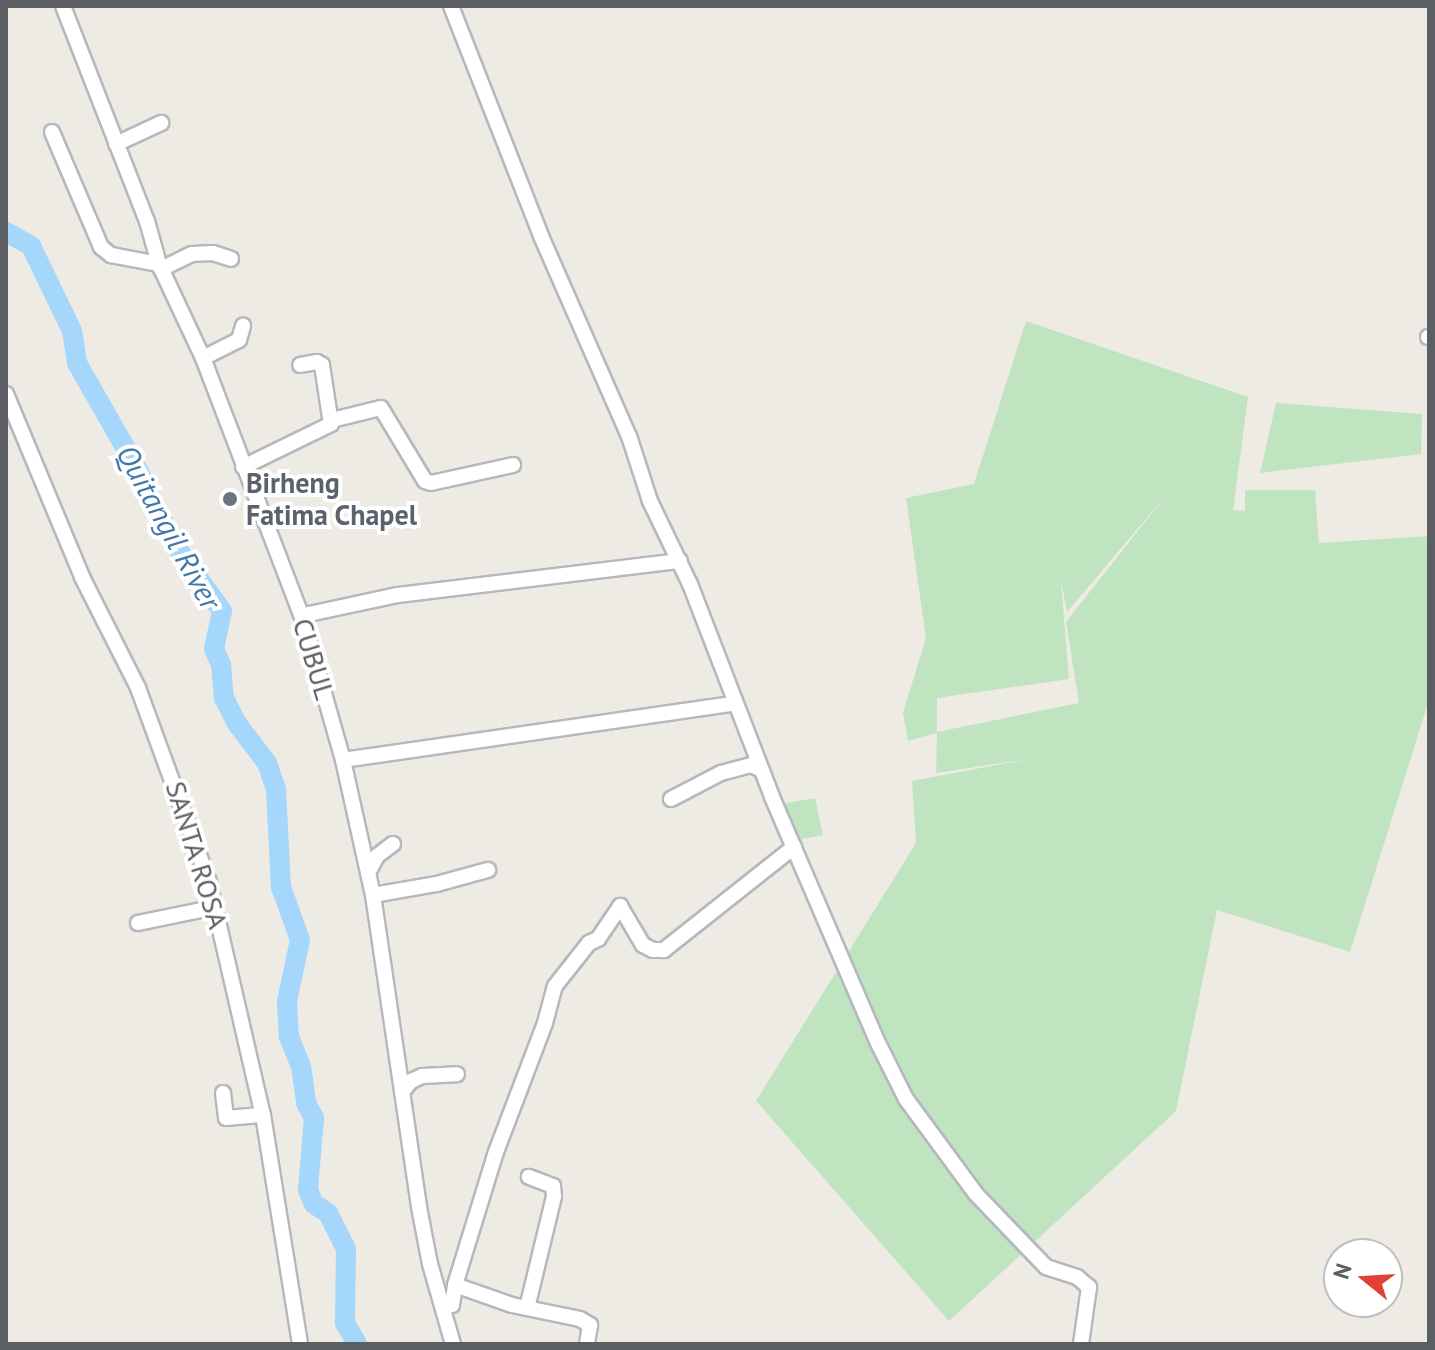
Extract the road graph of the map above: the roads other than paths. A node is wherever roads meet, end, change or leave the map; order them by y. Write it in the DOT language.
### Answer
graph roads {
  1 [pos="63,6"];
  2 [pos="451,6"];
  3 [pos="161,123"];
  4 [pos="52,132"];
  5 [pos="116,144"];
  6 [pos="231,259"];
  7 [pos="160,267"];
  8 [pos="243,326"];
  9 [pos="203,358"];
  10 [pos="300,365"];
  11 [pos="6,394"];
  12 [pos="332,420"];
  13 [pos="513,465"];
  14 [pos="243,467"];
  15 [pos="680,561"];
  16 [pos="304,623"];
  17 [pos="734,704"];
  18 [pos="343,760"];
  19 [pos="760,769"];
  20 [pos="671,799"];
  21 [pos="393,844"];
  22 [pos="794,847"];
  23 [pos="488,870"];
  24 [pos="368,873"];
  25 [pos="373,895"];
  26 [pos="216,907"];
  27 [pos="138,923"];
  28 [pos="457,1074"];
  29 [pos="402,1092"];
  30 [pos="223,1093"];
  31 [pos="263,1115"];
  32 [pos="529,1177"];
  33 [pos="455,1285"];
  34 [pos="442,1306"];
  35 [pos="527,1308"];
  36 [pos="300,1344"];
  37 [pos="453,1344"];
  38 [pos="587,1344"];
  39 [pos="1081,1344"];
  1 -- 5 [label="street, CUBUL"];
  2 -- 15 [label="street"];
  3 -- 5 [label="street"];
  4 -- 7 [label="street"];
  5 -- 7 [label="street, CUBUL"];
  6 -- 7 [label="street"];
  7 -- 9 [label="street, CUBUL"];
  8 -- 9 [label="street"];
  9 -- 14 [label="street, CUBUL"];
  10 -- 12 [label="street"];
  11 -- 26 [label="street, SANTA ROSA"];
  12 -- 13 [label="street"];
  12 -- 14 [label="street"];
  14 -- 16 [label="street, CUBUL"];
  15 -- 16 [label="street"];
  15 -- 17 [label="street"];
  16 -- 18 [label="street, CUBUL"];
  17 -- 18 [label="street"];
  17 -- 19 [label="street"];
  18 -- 24 [label="street, CUBUL"];
  19 -- 20 [label="street"];
  19 -- 22 [label="street"];
  21 -- 24 [label="street"];
  22 -- 33 [label="street"];
  22 -- 39 [label="street"];
  23 -- 25 [label="street"];
  24 -- 25 [label="street, CUBUL"];
  25 -- 29 [label="street, CUBUL"];
  26 -- 27 [label="street"];
  26 -- 31 [label="street, SANTA ROSA"];
  28 -- 29 [label="street"];
  29 -- 34 [label="street, CUBUL"];
  30 -- 31 [label="street"];
  31 -- 36 [label="street, SANTA ROSA"];
  32 -- 35 [label="street"];
  33 -- 34 [label="street"];
  33 -- 35 [label="street"];
  34 -- 37 [label="street, CUBUL"];
  35 -- 38 [label="street"];
}
